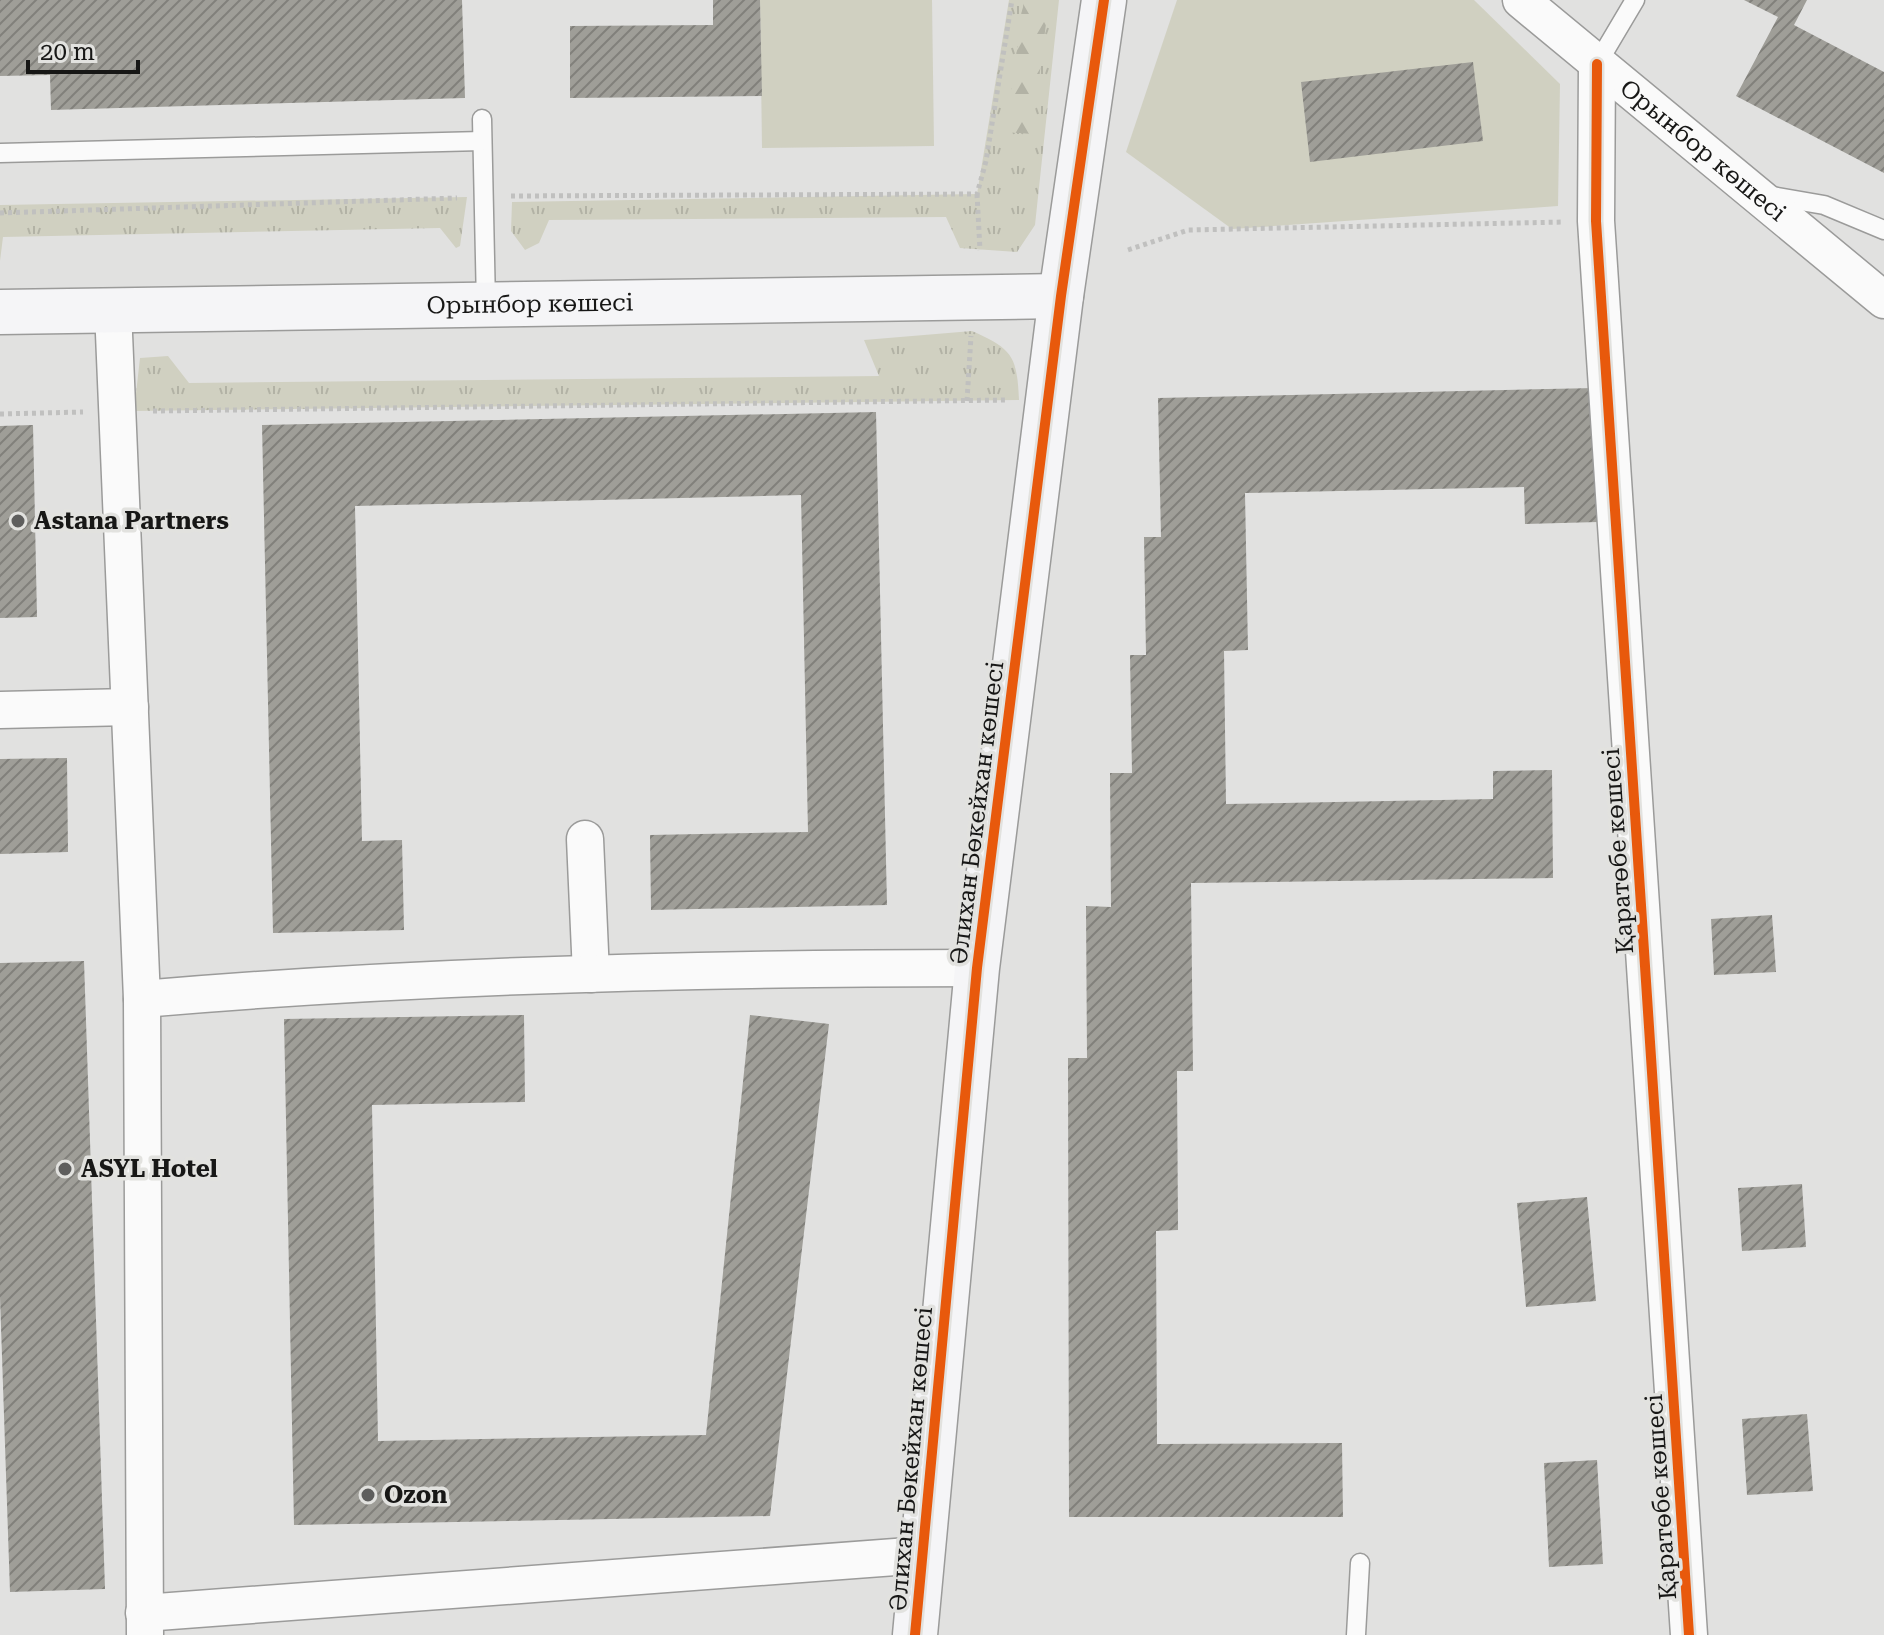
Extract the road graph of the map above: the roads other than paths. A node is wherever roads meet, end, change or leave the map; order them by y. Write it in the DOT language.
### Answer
graph roads {
  1 [pos="1104,0"];
  2 [pos="1521,0"];
  3 [pos="1635,0"];
  4 [pos="1597,64"];
  5 [pos="482,119"];
  6 [pos="482,141"];
  7 [pos="0,153"];
  8 [pos="1759,194"];
  9 [pos="1884,230"];
  10 [pos="1061,296"];
  11 [pos="1884,300"];
  12 [pos="486,305"];
  13 [pos="113,310"];
  14 [pos="0,312"];
  15 [pos="130,707"];
  16 [pos="0,710"];
  17 [pos="585,839"];
  18 [pos="977,968"];
  19 [pos="591,974"];
  20 [pos="142,999"];
  21 [pos="922,1555"];
  22 [pos="1360,1563"];
  23 [pos="145,1624"];
  24 [pos="915,1635"];
  25 [pos="1356,1635"];
  26 [pos="1689,1635"];
  1 -- 10 [label="street, Әлихан Бөкейхан көшесі"];
  2 -- 4 [label="street, Орынбор көшесі"];
  3 -- 4 [label="lane"];
  4 -- 8 [label="street, Орынбор көшесі"];
  4 -- 26 [label="street, Қаратөбе көшесі"];
  5 -- 6 [label="lane"];
  6 -- 7 [label="lane"];
  6 -- 12 [label="lane"];
  8 -- 9 [label="lane"];
  8 -- 11 [label="street, Орынбор көшесі"];
  10 -- 12 [label="street, Орынбор көшесі"];
  10 -- 18 [label="street, Әлихан Бөкейхан көшесі"];
  12 -- 13 [label="street, Орынбор көшесі"];
  13 -- 14 [label="street, Орынбор көшесі"];
  13 -- 15 [label="street"];
  15 -- 16 [label="street"];
  15 -- 20 [label="street"];
  17 -- 19 [label="street"];
  18 -- 19 [label="street"];
  18 -- 21 [label="street, Әлихан Бөкейхан көшесі"];
  19 -- 20 [label="street"];
  20 -- 23 [label="street"];
  21 -- 23 [label="street"];
  21 -- 24 [label="street, Әлихан Бөкейхан көшесі"];
  22 -- 25 [label="lane"];
}
